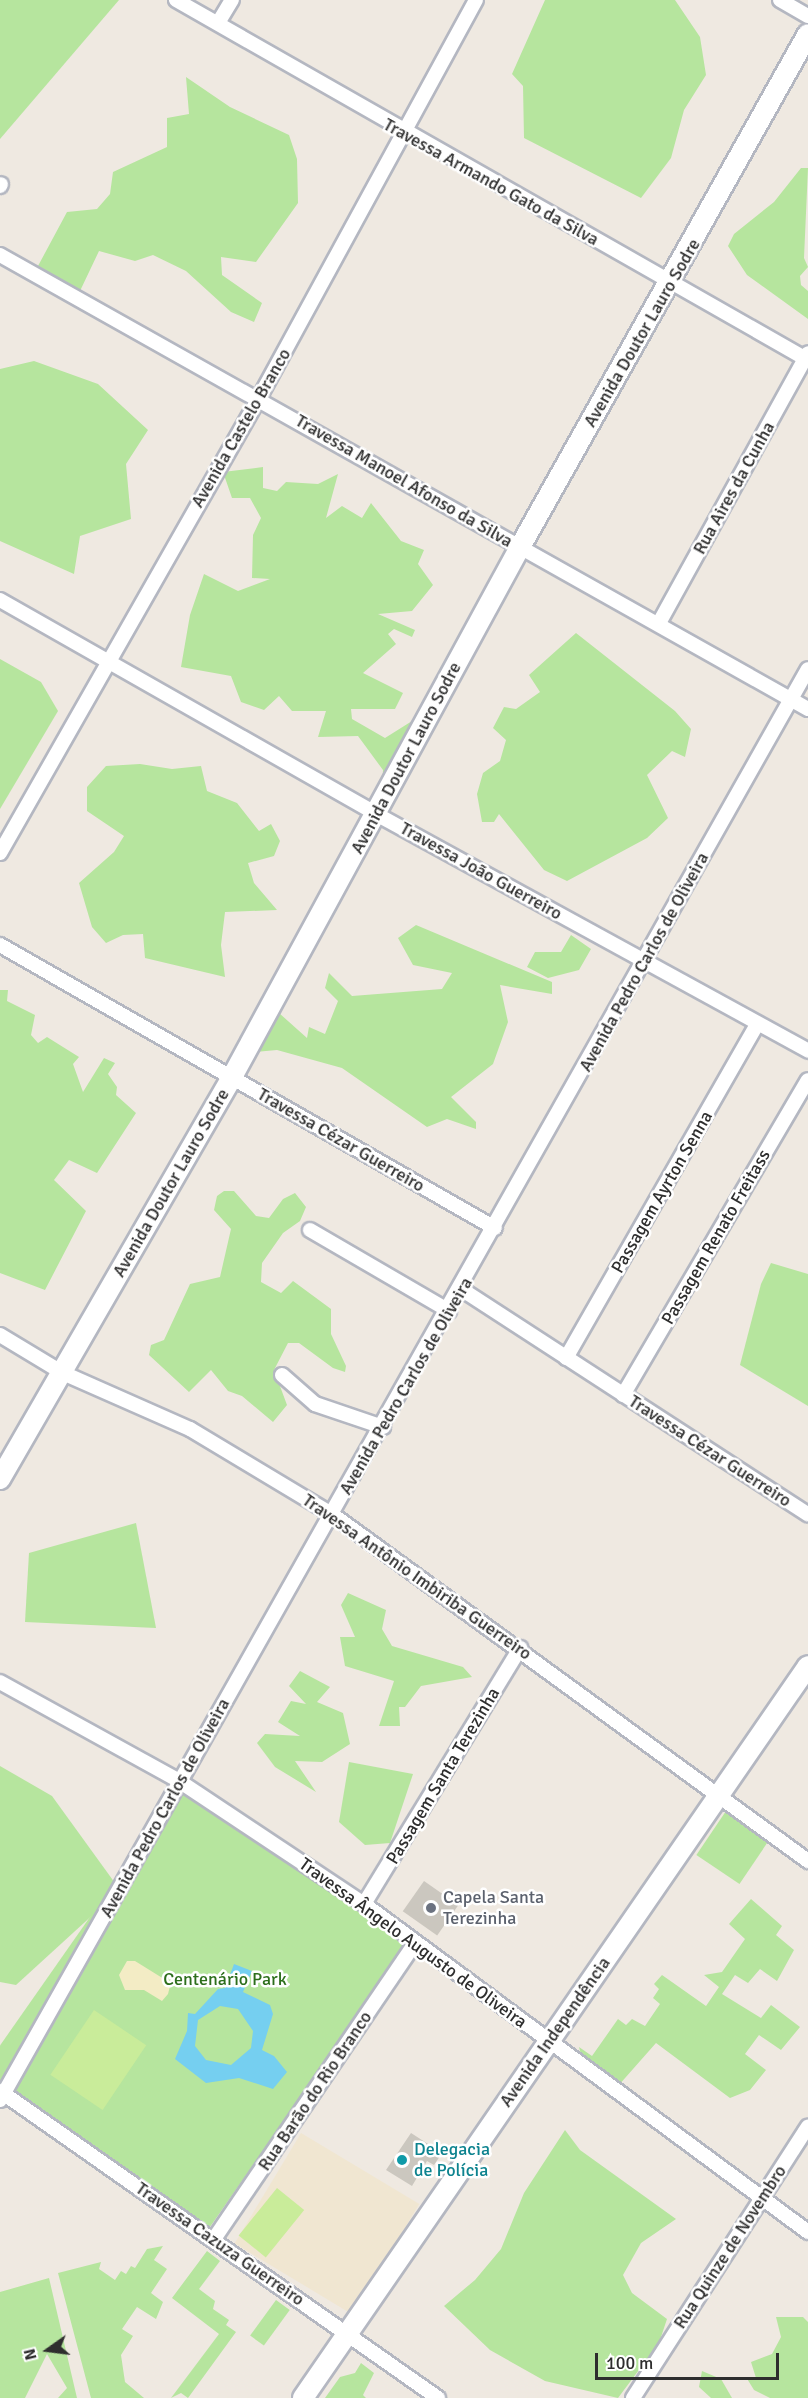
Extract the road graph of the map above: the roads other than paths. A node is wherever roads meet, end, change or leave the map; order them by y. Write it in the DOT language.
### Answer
graph roads {
  1 [pos="176,0"];
  2 [pos="232,0"];
  3 [pos="476,0"];
  4 [pos="780,0"];
  5 [pos="808,16"];
  6 [pos="218,23"];
  7 [pos="808,34"];
  8 [pos="402,132"];
  9 [pos="0,255"];
  10 [pos="671,283"];
  11 [pos="807,357"];
  12 [pos="259,399"];
  13 [pos="520,547"];
  14 [pos="0,600"];
  15 [pos="659,623"];
  16 [pos="106,662"];
  17 [pos="808,669"];
  18 [pos="791,699"];
  19 [pos="808,709"];
  20 [pos="376,814"];
  21 [pos="0,853"];
  22 [pos="0,945"];
  23 [pos="644,960"];
  24 [pos="757,1025"];
  25 [pos="808,1051"];
  26 [pos="232,1077"];
  27 [pos="808,1080"];
  28 [pos="495,1228"];
  29 [pos="310,1230"];
  30 [pos="461,1289"];
  31 [pos="448,1311"];
  32 [pos="0,1335"];
  33 [pos="566,1358"];
  34 [pos="63,1373"];
  35 [pos="282,1375"];
  36 [pos="623,1395"];
  37 [pos="383,1427"];
  38 [pos="0,1479"];
  39 [pos="333,1515"];
  40 [pos="808,1515"];
  41 [pos="520,1648"];
  42 [pos="808,1666"];
  43 [pos="0,1682"];
  44 [pos="179,1781"];
  45 [pos="720,1796"];
  46 [pos="808,1861"];
  47 [pos="364,1904"];
  48 [pos="415,1943"];
  49 [pos="548,2040"];
  50 [pos="1,2095"];
  51 [pos="808,2126"];
  52 [pos="760,2199"];
  53 [pos="808,2232"];
  54 [pos="214,2239"];
  55 [pos="348,2334"];
  56 [pos="303,2398"];
  57 [pos="438,2398"];
  58 [pos="633,2398"];
  1 -- 6 [label="street, Travessa Armando Gato da Silva"];
  2 -- 6 [label="street"];
  3 -- 8 [label="street, Avenida Castelo Branco"];
  4 -- 5 [label="street"];
  6 -- 8 [label="street, Travessa Armando Gato da Silva"];
  7 -- 10 [label="street, Avenida Doutor Lauro Sodre"];
  8 -- 10 [label="street, Travessa Armando Gato da Silva"];
  8 -- 12 [label="street, Avenida Castelo Branco"];
  9 -- 12 [label="street, Travessa Manoel Afonso da Silva"];
  10 -- 11 [label="street, Travessa Armando Gato da Silva"];
  10 -- 13 [label="street, Avenida Doutor Lauro Sodre"];
  11 -- 15 [label="street, Rua Aires da Cunha"];
  12 -- 13 [label="street, Travessa Manoel Afonso da Silva"];
  12 -- 16 [label="street, Avenida Castelo Branco"];
  13 -- 15 [label="street, Travessa Manoel Afonso da Silva"];
  13 -- 20 [label="street, Avenida Doutor Lauro Sodre"];
  14 -- 16 [label="street, Travessa João Guerreiro"];
  15 -- 18 [label="street, Travessa Manoel Afonso da Silva"];
  16 -- 20 [label="street, Travessa João Guerreiro"];
  16 -- 21 [label="street, Avenida Castelo Branco"];
  17 -- 18 [label="street, Avenida Pedro Carlos de Oliveira"];
  18 -- 19 [label="street, Travessa Manoel Afonso da Silva"];
  18 -- 23 [label="street, Avenida Pedro Carlos de Oliveira"];
  20 -- 23 [label="street, Travessa João Guerreiro"];
  20 -- 26 [label="street, Avenida Doutor Lauro Sodre"];
  22 -- 26 [label="street, Travessa Cézar Guerreiro"];
  23 -- 24 [label="street, Travessa João Guerreiro"];
  23 -- 28 [label="street, Avenida Pedro Carlos de Oliveira"];
  24 -- 25 [label="street, Travessa João Guerreiro"];
  24 -- 33 [label="street, Passagem Ayrton Senna"];
  26 -- 28 [label="street, Travessa Cézar Guerreiro"];
  26 -- 34 [label="street, Avenida Doutor Lauro Sodre"];
  27 -- 36 [label="street, Passagem Renato Freitass"];
  28 -- 30 [label="street, Avenida Pedro Carlos de Oliveira"];
  29 -- 31 [label="street"];
  30 -- 31 [label="street, Avenida Pedro Carlos de Oliveira"];
  30 -- 33 [label="street, Travessa Cézar Guerreiro"];
  31 -- 37 [label="street, Avenida Pedro Carlos de Oliveira"];
  32 -- 34 [label="street, Travessa Antônio Imbiriba Guerreiro"];
  33 -- 36 [label="street, Travessa Cézar Guerreiro"];
  34 -- 38 [label="street, Avenida Doutor Lauro Sodre"];
  34 -- 39 [label="street, Travessa Antônio Imbiriba Guerreiro"];
  35 -- 37 [label="street"];
  36 -- 40 [label="street, Travessa Cézar Guerreiro"];
  37 -- 39 [label="street, Avenida Pedro Carlos de Oliveira"];
  39 -- 41 [label="street, Travessa Antônio Imbiriba Guerreiro"];
  39 -- 44 [label="street, Avenida Pedro Carlos de Oliveira"];
  41 -- 45 [label="street, Travessa Antônio Imbiriba Guerreiro"];
  41 -- 47 [label="street, Passagem Santa Terezinha"];
  42 -- 45 [label="street, Avenida Independência"];
  43 -- 44 [label="street, Travessa Ângelo Augusto de Oliveira"];
  44 -- 47 [label="street, Travessa Ângelo Augusto de Oliveira"];
  44 -- 50 [label="street, Avenida Pedro Carlos de Oliveira"];
  45 -- 46 [label="street, Travessa Antônio Imbiriba Guerreiro"];
  45 -- 49 [label="street, Avenida Independência"];
  47 -- 48 [label="street, Travessa Ângelo Augusto de Oliveira"];
  48 -- 49 [label="street, Travessa Ângelo Augusto de Oliveira"];
  48 -- 54 [label="street, Rua Barão do Rio Branco"];
  49 -- 52 [label="street, Travessa Ângelo Augusto de Oliveira"];
  49 -- 55 [label="street, Avenida Independência"];
  50 -- 54 [label="street, Travessa Cazuza Guerreiro"];
  51 -- 52 [label="street, Rua Quinze de Novembro"];
  52 -- 53 [label="street, Travessa Ângelo Augusto de Oliveira"];
  52 -- 58 [label="street, Rua Quinze de Novembro"];
  54 -- 55 [label="street, Travessa Cazuza Guerreiro"];
  55 -- 56 [label="street, Avenida Independência"];
  55 -- 57 [label="street, Travessa Cazuza Guerreiro"];
}
